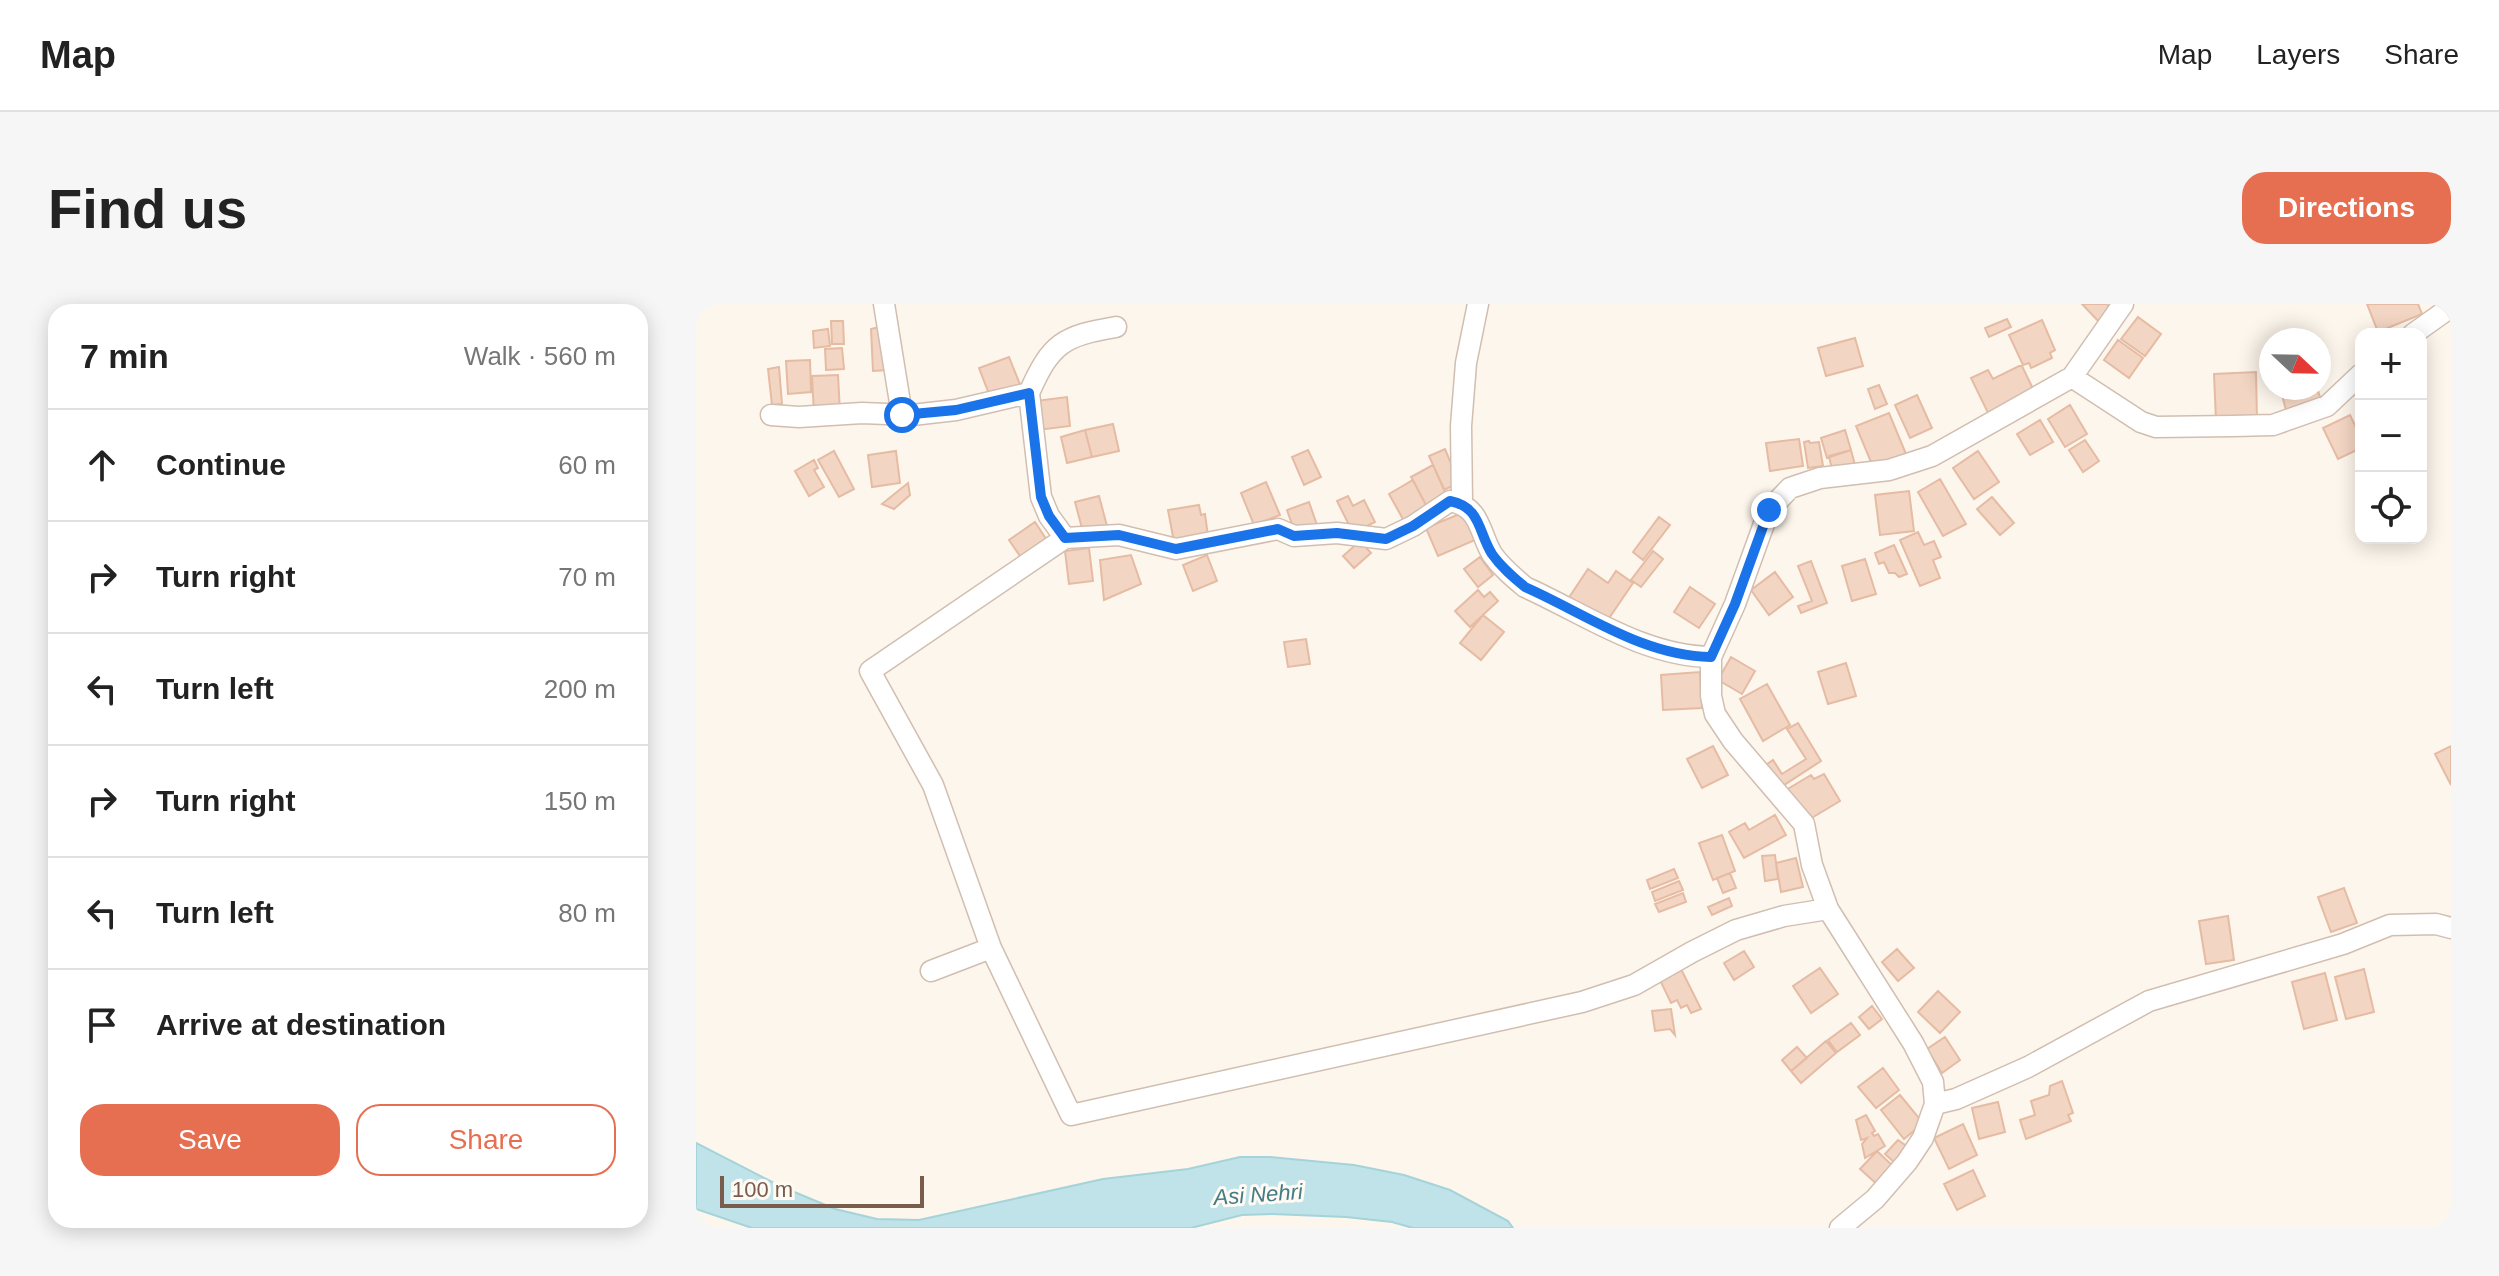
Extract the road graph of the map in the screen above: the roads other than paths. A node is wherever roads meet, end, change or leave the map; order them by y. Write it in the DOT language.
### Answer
graph roads {
  1 [pos="884,304"];
  2 [pos="1478,304"];
  3 [pos="2123,304"];
  4 [pos="2451,307"];
  5 [pos="1116,327"];
  6 [pos="2421,328"];
  7 [pos="2072,377"];
  8 [pos="2355,380"];
  9 [pos="1029,393"];
  10 [pos="771,415"];
  11 [pos="902,415"];
  12 [pos="1462,503"];
  13 [pos="1065,538"];
  14 [pos="1711,657"];
  15 [pos="1828,909"];
  16 [pos="2451,928"];
  17 [pos="991,948"];
  18 [pos="931,971"];
  19 [pos="1935,1104"];
  20 [pos="1840,1228"];
  1 -- 11 [label="street"];
  2 -- 12 [label="street"];
  3 -- 7 [label="street"];
  4 -- 6 [label="street"];
  5 -- 9 [label="street"];
  7 -- 8 [label="street"];
  7 -- 14 [label="street"];
  9 -- 11 [label="street"];
  9 -- 13 [label="street"];
  10 -- 11 [label="street"];
  12 -- 13 [label="street"];
  12 -- 14 [label="street"];
  13 -- 17 [label="street"];
  14 -- 15 [label="street"];
  15 -- 17 [label="street"];
  15 -- 19 [label="street"];
  16 -- 19 [label="street"];
  17 -- 18 [label="street"];
  19 -- 20 [label="street"];
}
